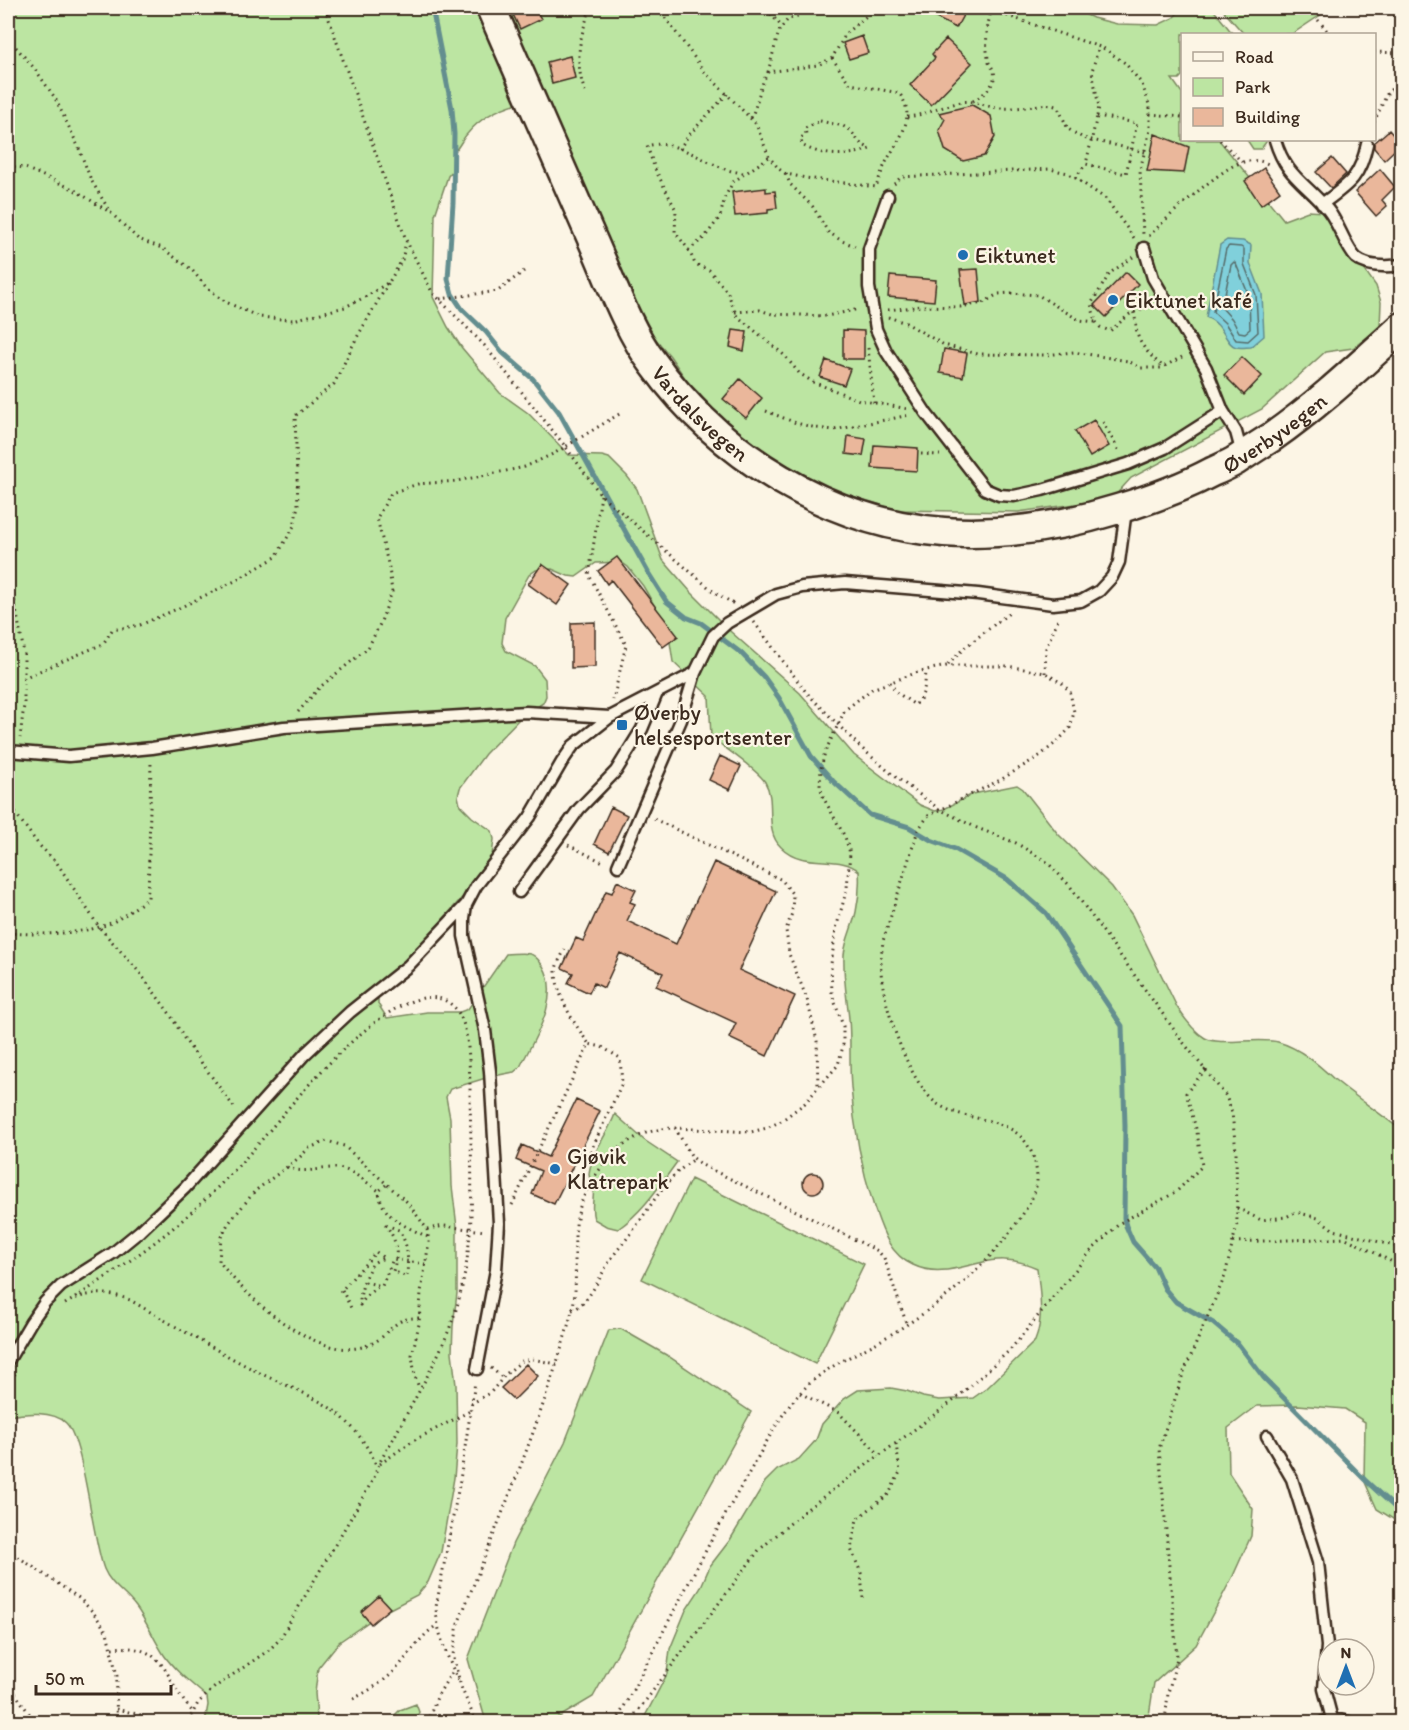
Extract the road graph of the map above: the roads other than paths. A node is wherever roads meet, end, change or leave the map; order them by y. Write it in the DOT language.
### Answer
graph roads {
  1 [pos="491,8"];
  2 [pos="1275,141"];
  3 [pos="1367,144"];
  4 [pos="888,196"];
  5 [pos="1322,204"];
  6 [pos="1144,248"];
  7 [pos="1401,265"];
  8 [pos="1400,331"];
  9 [pos="1223,411"];
  10 [pos="1242,454"];
  11 [pos="1126,507"];
  12 [pos="695,673"];
  13 [pos="657,693"];
  14 [pos="610,717"];
  15 [pos="8,751"];
  16 [pos="618,866"];
  17 [pos="519,892"];
  18 [pos="466,905"];
  19 [pos="8,1361"];
  20 [pos="477,1369"];
  21 [pos="1267,1436"];
  22 [pos="1327,1721"];
  23 [pos="1348,1722"];
  1 -- 11 [label="main road, Vardalsvegen"];
  2 -- 5 [label="lane"];
  3 -- 5 [label="lane"];
  4 -- 9 [label="lane"];
  5 -- 7 [label="lane"];
  6 -- 9 [label="lane"];
  8 -- 10 [label="main road, Øverbyvegen"];
  9 -- 10 [label="lane"];
  10 -- 11 [label="main road, Øverbyvegen"];
  11 -- 12 [label="lane"];
  12 -- 13 [label="lane"];
  12 -- 16 [label="lane"];
  13 -- 14 [label="lane"];
  13 -- 17 [label="lane"];
  14 -- 15 [label="lane"];
  14 -- 18 [label="lane"];
  18 -- 19 [label="lane"];
  18 -- 20 [label="lane"];
  21 -- 22 [label="lane"];
  22 -- 23 [label="lane"];
}
